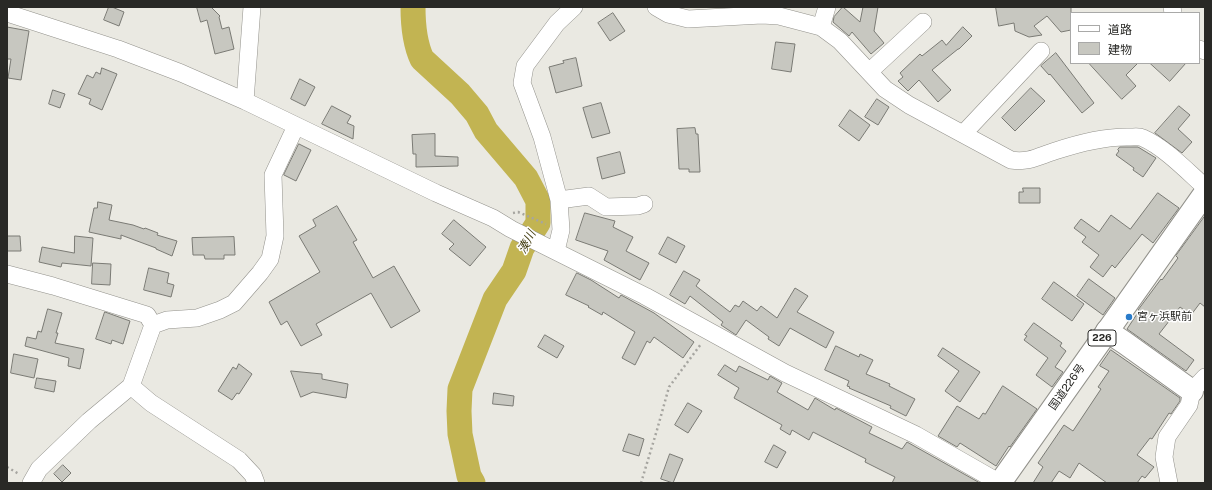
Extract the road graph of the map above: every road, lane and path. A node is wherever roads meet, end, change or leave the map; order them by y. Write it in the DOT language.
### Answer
graph roads {
  1 [pos="252,7"];
  2 [pos="574,7"];
  3 [pos="656,7"];
  4 [pos="827,7"];
  5 [pos="7,13"];
  6 [pos="923,22"];
  7 [pos="821,27"];
  8 [pos="1041,51"];
  9 [pos="869,72"];
  10 [pos="245,101"];
  11 [pos="296,126"];
  12 [pos="963,134"];
  13 [pos="1205,187"];
  14 [pos="1205,193"];
  15 [pos="559,200"];
  16 [pos="644,204"];
  17 [pos="518,212"];
  18 [pos="561,230"];
  19 [pos="551,249"];
  20 [pos="7,274"];
  21 [pos="153,325"];
  22 [pos="1107,331"];
  23 [pos="710,332"];
  24 [pos="1198,384"];
  25 [pos="131,386"];
  26 [pos="31,483"];
  27 [pos="256,483"];
  28 [pos="641,483"];
  29 [pos="1001,483"];
  30 [pos="1169,483"];
  1 -- 10 [label="street"];
  2 -- 15 [label="street"];
  3 -- 7 [label="street"];
  4 -- 7 [label="street"];
  5 -- 10 [label="street"];
  6 -- 9 [label="street"];
  7 -- 9 [label="street"];
  8 -- 12 [label="street"];
  9 -- 12 [label="street"];
  10 -- 11 [label="street"];
  11 -- 19 [label="street"];
  11 -- 21 [label="street"];
  12 -- 13 [label="street"];
  14 -- 22 [label="main road, 国道226号 / 226"];
  15 -- 16 [label="street"];
  15 -- 18 [label="street"];
  17 -- 18 [label="path"];
  18 -- 19 [label="street"];
  19 -- 23 [label="street"];
  20 -- 21 [label="street"];
  21 -- 25 [label="street"];
  22 -- 24 [label="main road"];
  22 -- 29 [label="main road, 国道226号 / 226"];
  23 -- 28 [label="path"];
  23 -- 29 [label="street"];
  24 -- 30 [label="street"];
  25 -- 26 [label="street"];
  25 -- 27 [label="street"];
}
